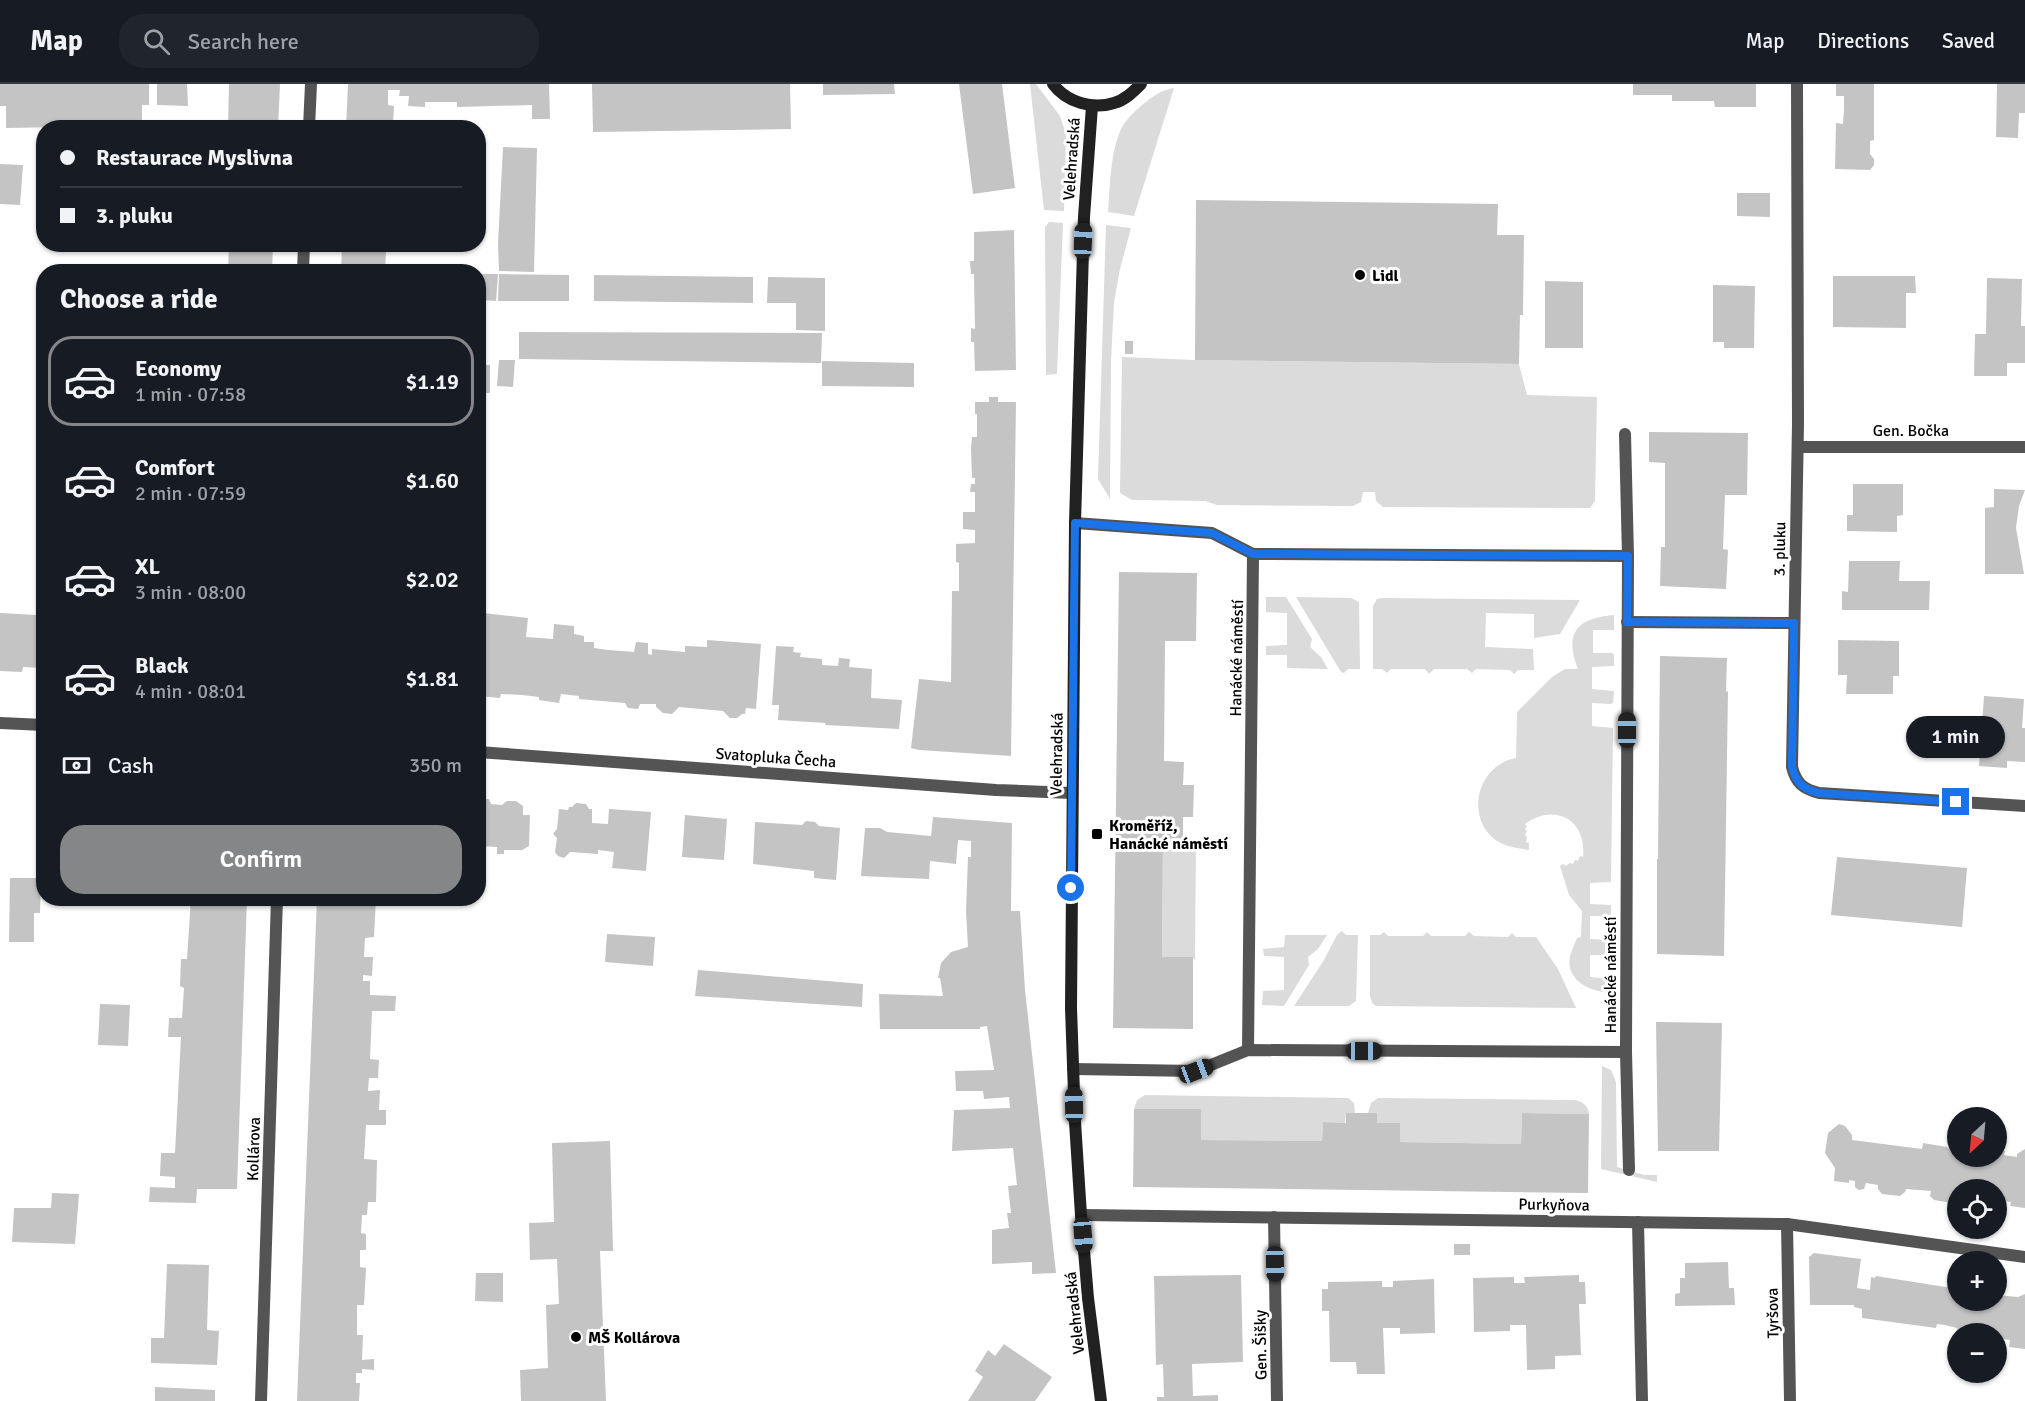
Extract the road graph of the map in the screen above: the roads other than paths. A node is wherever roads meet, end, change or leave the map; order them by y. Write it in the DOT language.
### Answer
graph roads {
  1 [pos="311,84"];
  2 [pos="1053,84"];
  3 [pos="1141,84"];
  4 [pos="1797,84"];
  5 [pos="1092,106"];
  6 [pos="309,120"];
  7 [pos="1625,434"];
  8 [pos="1798,447"];
  9 [pos="2025,447"];
  10 [pos="1075,523"];
  11 [pos="1253,554"];
  12 [pos="1628,556"];
  13 [pos="1627,622"];
  14 [pos="1794,623"];
  15 [pos="0,723"];
  16 [pos="36,725"];
  17 [pos="486,753"];
  18 [pos="1072,793"];
  19 [pos="2025,807"];
  20 [pos="277,906"];
  21 [pos="1248,1050"];
  22 [pos="1626,1052"];
  23 [pos="1073,1069"];
  24 [pos="1629,1170"];
  25 [pos="1081,1215"];
  26 [pos="1274,1217"];
  27 [pos="1638,1222"];
  28 [pos="1787,1224"];
  29 [pos="2025,1257"];
  30 [pos="261,1401"];
  31 [pos="1101,1401"];
  32 [pos="1277,1401"];
  33 [pos="1642,1401"];
  34 [pos="1790,1401"];
  1 -- 6 [label="street"];
  2 -- 5 [label="main road, Velehradská"];
  3 -- 5 [label="main road, Velehradská"];
  4 -- 8 [label="street, 3. pluku"];
  5 -- 10 [label="main road, Velehradská"];
  7 -- 12 [label="street, Hanácké náměstí"];
  8 -- 9 [label="street, Gen. Bočka"];
  8 -- 14 [label="street, 3. pluku"];
  10 -- 11 [label="street"];
  10 -- 18 [label="main road, Velehradská"];
  11 -- 12 [label="street"];
  11 -- 21 [label="street, Hanácké náměstí"];
  12 -- 13 [label="street, Hanácké náměstí"];
  13 -- 14 [label="street"];
  13 -- 22 [label="street, Hanácké náměstí"];
  14 -- 19 [label="street, 3. pluku"];
  15 -- 16 [label="street"];
  17 -- 18 [label="street, Svatopluka Čecha"];
  18 -- 23 [label="main road, Velehradská"];
  20 -- 30 [label="street, Kollárova"];
  21 -- 22 [label="street, Hanácké náměstí"];
  21 -- 23 [label="street, Hanácké náměstí"];
  22 -- 24 [label="street"];
  23 -- 25 [label="main road, Velehradská"];
  25 -- 26 [label="street, Purkyňova"];
  25 -- 31 [label="main road, Velehradská"];
  26 -- 27 [label="street, Purkyňova"];
  26 -- 32 [label="street, Gen. Šišky"];
  27 -- 28 [label="street, Purkyňova"];
  27 -- 33 [label="street"];
  28 -- 29 [label="street, Purkyňova"];
  28 -- 34 [label="street, Tyršova"];
}
